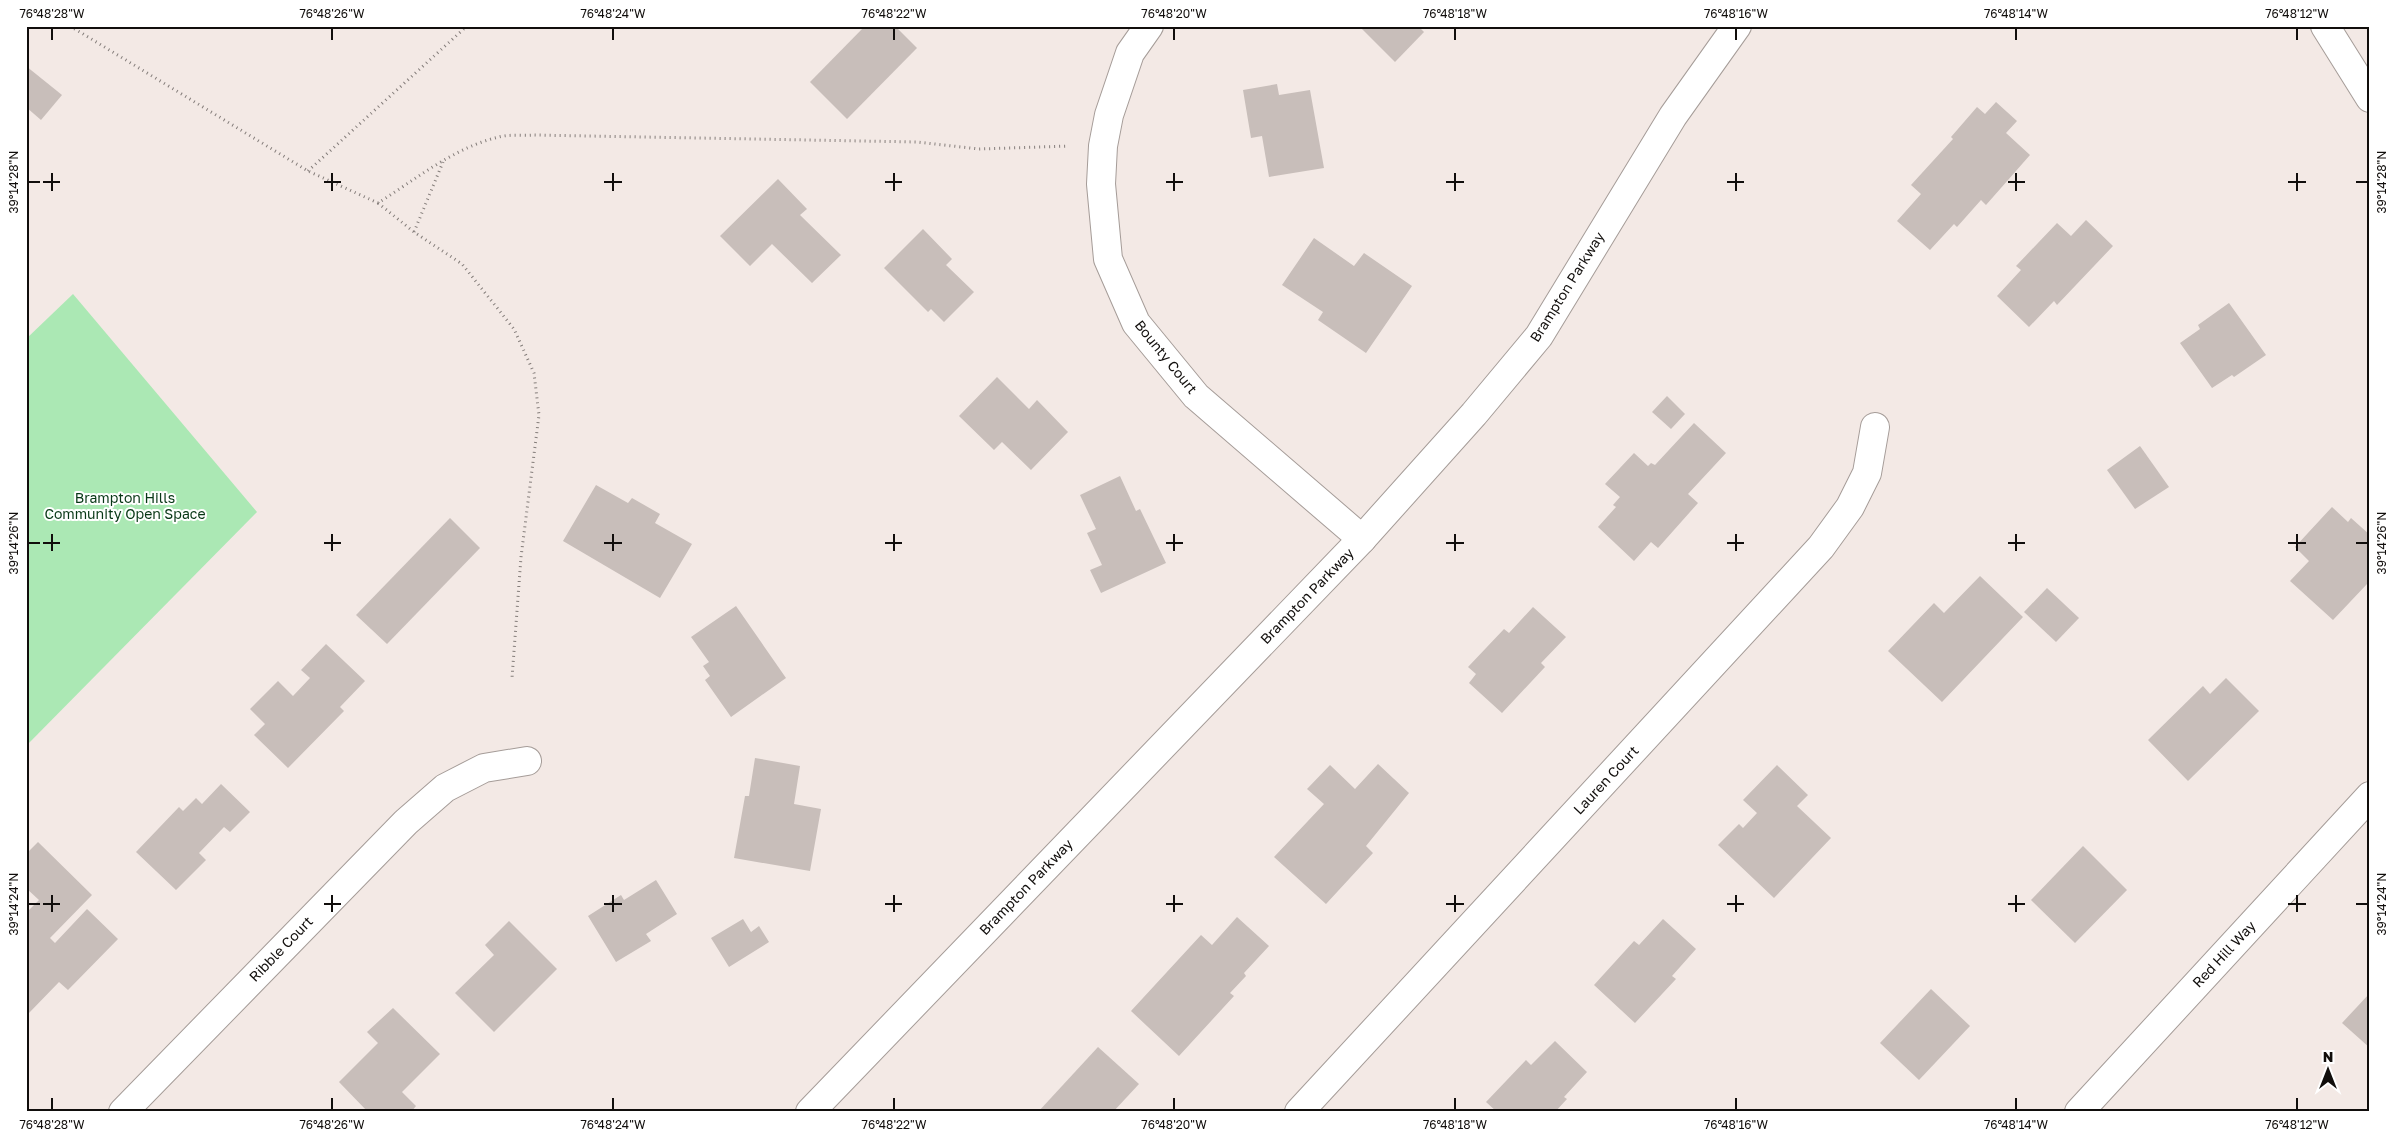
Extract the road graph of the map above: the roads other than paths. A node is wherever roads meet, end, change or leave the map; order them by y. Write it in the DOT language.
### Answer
graph roads {
  1 [pos="1149,26"];
  2 [pos="1737,26"];
  3 [pos="2325,26"];
  4 [pos="2370,98"];
  5 [pos="1875,427"];
  6 [pos="1362,538"];
  7 [pos="527,761"];
  8 [pos="2370,796"];
  9 [pos="123,1112"];
  10 [pos="810,1112"];
  11 [pos="1299,1112"];
  12 [pos="2079,1112"];
  1 -- 6 [label="street, Bounty Court"];
  2 -- 6 [label="street, Brampton Parkway"];
  3 -- 4 [label="street"];
  5 -- 11 [label="street, Lauren Court"];
  6 -- 10 [label="street, Brampton Parkway"];
  7 -- 9 [label="street, Ribble Court"];
  8 -- 12 [label="street, Red Hill Way"];
}
